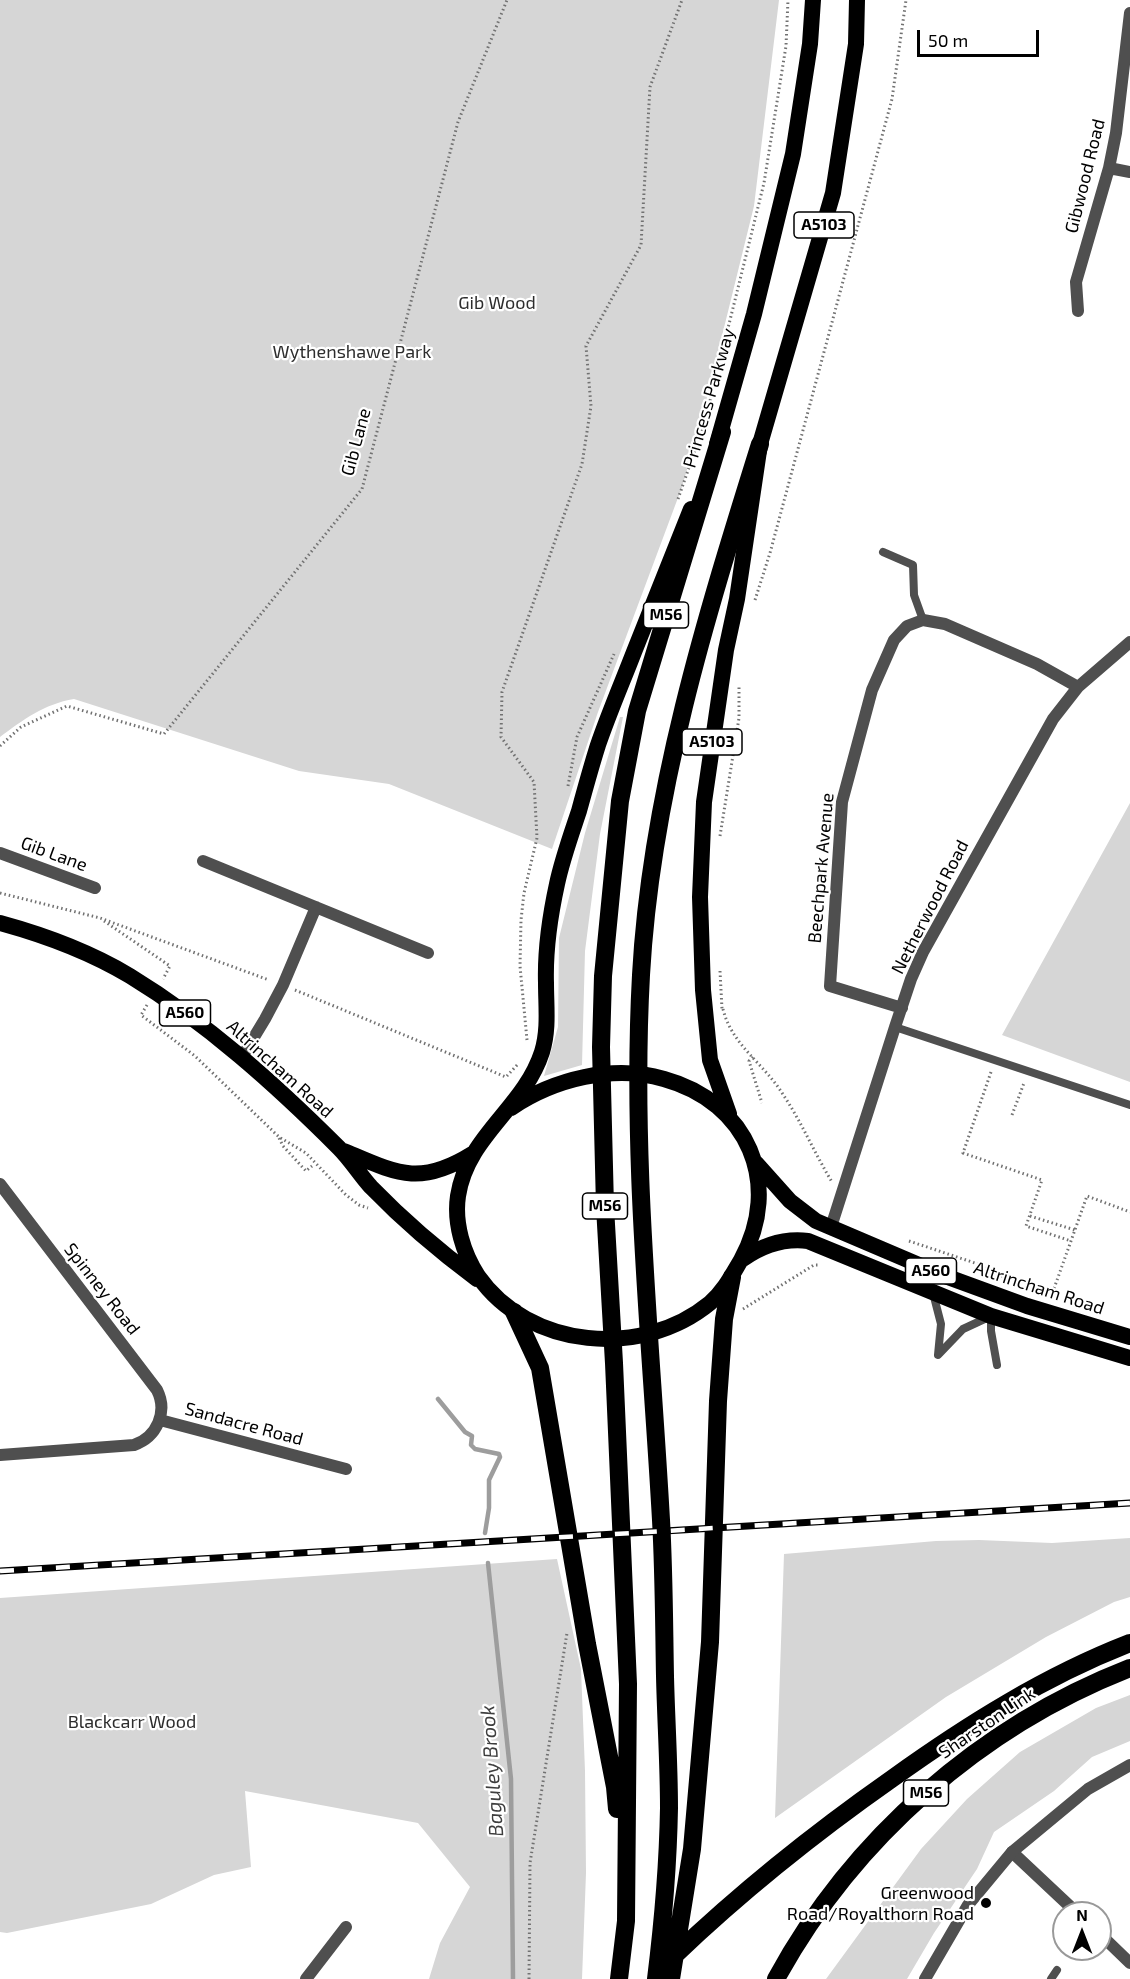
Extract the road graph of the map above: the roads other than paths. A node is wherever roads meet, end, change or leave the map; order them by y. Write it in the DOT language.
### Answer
graph roads {
  1 [pos="813,0"];
  2 [pos="857,0"];
  3 [pos="1130,13"];
  4 [pos="1109,168"];
  5 [pos="1130,172"];
  6 [pos="1078,311"];
  7 [pos="722,432"];
  8 [pos="760,444"];
  9 [pos="883,552"];
  10 [pos="923,620"];
  11 [pos="1130,642"];
  12 [pos="1078,687"];
  13 [pos="0,853"];
  14 [pos="203,861"];
  15 [pos="95,888"];
  16 [pos="316,907"];
  17 [pos="0,922"];
  18 [pos="428,953"];
  19 [pos="902,1008"];
  20 [pos="895,1027"];
  21 [pos="242,1057"];
  22 [pos="1130,1105"];
  23 [pos="510,1108"];
  24 [pos="731,1120"];
  25 [pos="340,1150"];
  26 [pos="472,1154"];
  27 [pos="756,1163"];
  28 [pos="0,1184"];
  29 [pos="831,1227"];
  30 [pos="740,1260"];
  31 [pos="732,1277"];
  32 [pos="485,1285"];
  33 [pos="933,1293"];
  34 [pos="514,1312"];
  35 [pos="991,1316"];
  36 [pos="1130,1337"];
  37 [pos="1130,1358"];
  38 [pos="997,1365"];
  39 [pos="160,1420"];
  40 [pos="0,1455"];
  41 [pos="346,1469"];
  42 [pos="1130,1643"];
  43 [pos="1130,1668"];
  44 [pos="1130,1765"];
  45 [pos="1012,1852"];
  46 [pos="1064,1901"];
  47 [pos="626,1921"];
  48 [pos="346,1927"];
  49 [pos="1112,1946"];
  50 [pos="1130,1963"];
  51 [pos="1057,1970"];
  52 [pos="619,1976"];
  53 [pos="306,1979"];
  54 [pos="651,1979"];
  55 [pos="656,1979"];
  56 [pos="671,1979"];
  57 [pos="776,1979"];
  58 [pos="925,1979"];
  59 [pos="1051,1979"];
  1 -- 7 [label="highway, Princess Parkway / A5103"];
  2 -- 8 [label="highway, A5103"];
  3 -- 4 [label="street, Gibwood Road"];
  4 -- 5 [label="street"];
  4 -- 6 [label="street, Gibwood Road"];
  7 -- 23 [label="highway, A5103"];
  7 -- 47 [label="highway, Princess Parkway / M56"];
  8 -- 24 [label="highway, A5103"];
  8 -- 55 [label="highway, M56"];
  9 -- 10 [label="lane"];
  10 -- 12 [label="street"];
  10 -- 19 [label="street, Beechpark Avenue"];
  11 -- 12 [label="street, Netherwood Road"];
  12 -- 19 [label="street, Netherwood Road"];
  13 -- 15 [label="street, Gib Lane"];
  14 -- 16 [label="street"];
  16 -- 18 [label="street"];
  16 -- 21 [label="street"];
  17 -- 21 [label="highway, Altrincham Road / A560"];
  19 -- 20 [label="street, Netherwood Road"];
  20 -- 22 [label="lane"];
  20 -- 29 [label="street, Netherwood Road"];
  21 -- 25 [label="highway, Altrincham Road / A560"];
  23 -- 24 [label="highway, A560"];
  23 -- 26 [label="highway, A560"];
  24 -- 27 [label="highway, A560"];
  25 -- 26 [label="highway, Altrincham Road / A560"];
  25 -- 32 [label="highway, Altrincham Road / A560"];
  26 -- 32 [label="highway, A560"];
  27 -- 29 [label="highway, Altrincham Road / A560"];
  27 -- 30 [label="highway, A560"];
  28 -- 39 [label="street, Spinney Road"];
  29 -- 36 [label="highway, Altrincham Road / A560"];
  30 -- 31 [label="highway, A560"];
  30 -- 33 [label="highway, A560"];
  31 -- 34 [label="highway, A560"];
  31 -- 56 [label="highway"];
  32 -- 34 [label="highway, A560"];
  33 -- 35 [label="highway, A560"];
  33 -- 35 [label="lane"];
  34 -- 47 [label="highway, M56"];
  35 -- 37 [label="highway, A560"];
  35 -- 38 [label="lane"];
  39 -- 40 [label="street, Sandacre Road"];
  39 -- 41 [label="street, Sandacre Road"];
  42 -- 54 [label="highway, M56"];
  43 -- 57 [label="highway, Sharston Link / M56"];
  44 -- 45 [label="street"];
  45 -- 46 [label="street"];
  45 -- 58 [label="street"];
  47 -- 52 [label="highway, M56"];
  48 -- 53 [label="street"];
  49 -- 50 [label="street"];
  51 -- 59 [label="lane"];
}
